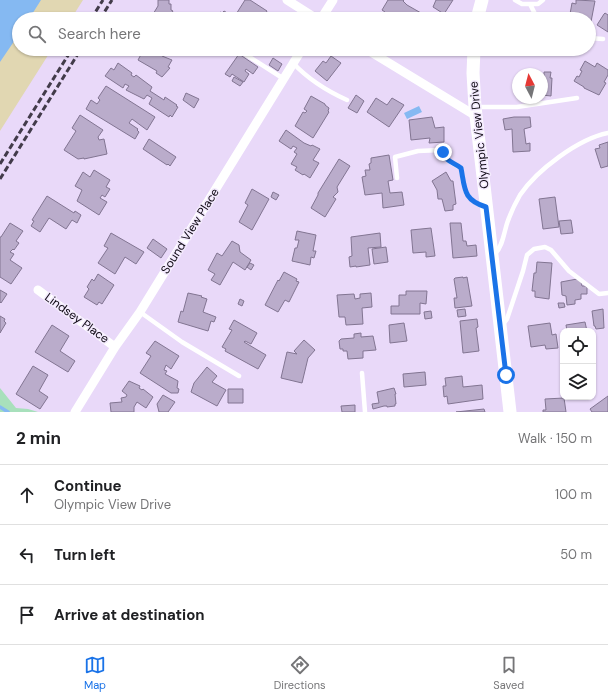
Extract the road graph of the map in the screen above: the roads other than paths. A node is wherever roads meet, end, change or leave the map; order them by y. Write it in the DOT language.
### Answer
graph roads {
  1 [pos="287,0"];
  2 [pos="333,0"];
  3 [pos="482,0"];
  4 [pos="515,0"];
  5 [pos="543,0"];
  6 [pos="530,4"];
  7 [pos="306,12"];
  8 [pos="325,12"];
  9 [pos="479,12"];
  10 [pos="534,12"];
  11 [pos="596,39"];
  12 [pos="602,39"];
  13 [pos="248,56"];
  14 [pos="298,56"];
  15 [pos="378,56"];
  16 [pos="474,56"];
  17 [pos="294,63"];
  18 [pos="284,79"];
  19 [pos="577,98"];
  20 [pos="347,100"];
  21 [pos="475,112"];
  22 [pos="608,133"];
  23 [pos="397,178"];
  24 [pos="486,207"];
  25 [pos="492,256"];
  26 [pos="38,290"];
  27 [pos="608,293"];
  28 [pos="140,312"];
  29 [pos="500,327"];
  30 [pos="115,347"];
  31 [pos="362,373"];
  32 [pos="239,376"];
  33 [pos="75,412"];
  34 [pos="365,412"];
  35 [pos="510,412"];
  1 -- 7 [label="street"];
  2 -- 8 [label="street"];
  3 -- 9 [label="main road"];
  4 -- 6 [label="lane"];
  5 -- 6 [label="lane"];
  6 -- 10 [label="lane"];
  11 -- 12 [label="lane"];
  13 -- 18 [label="lane"];
  14 -- 17 [label="street, Sound View Place"];
  15 -- 21 [label="street"];
  16 -- 21 [label="main road, Olympic View Drive"];
  17 -- 18 [label="street, Sound View Place"];
  17 -- 20 [label="lane"];
  18 -- 28 [label="street, Sound View Place"];
  19 -- 21 [label="lane"];
  21 -- 24 [label="main road, Olympic View Drive"];
  22 -- 25 [label="lane"];
  23 -- 24 [label="lane"];
  24 -- 25 [label="main road, Olympic View Drive"];
  25 -- 29 [label="main road, Olympic View Drive"];
  26 -- 30 [label="street, Lindsey Place"];
  27 -- 29 [label="lane"];
  28 -- 30 [label="street, Sound View Place"];
  28 -- 32 [label="lane"];
  29 -- 35 [label="main road, Olympic View Drive"];
  30 -- 33 [label="street, Sound View Place"];
  31 -- 34 [label="lane"];
}
